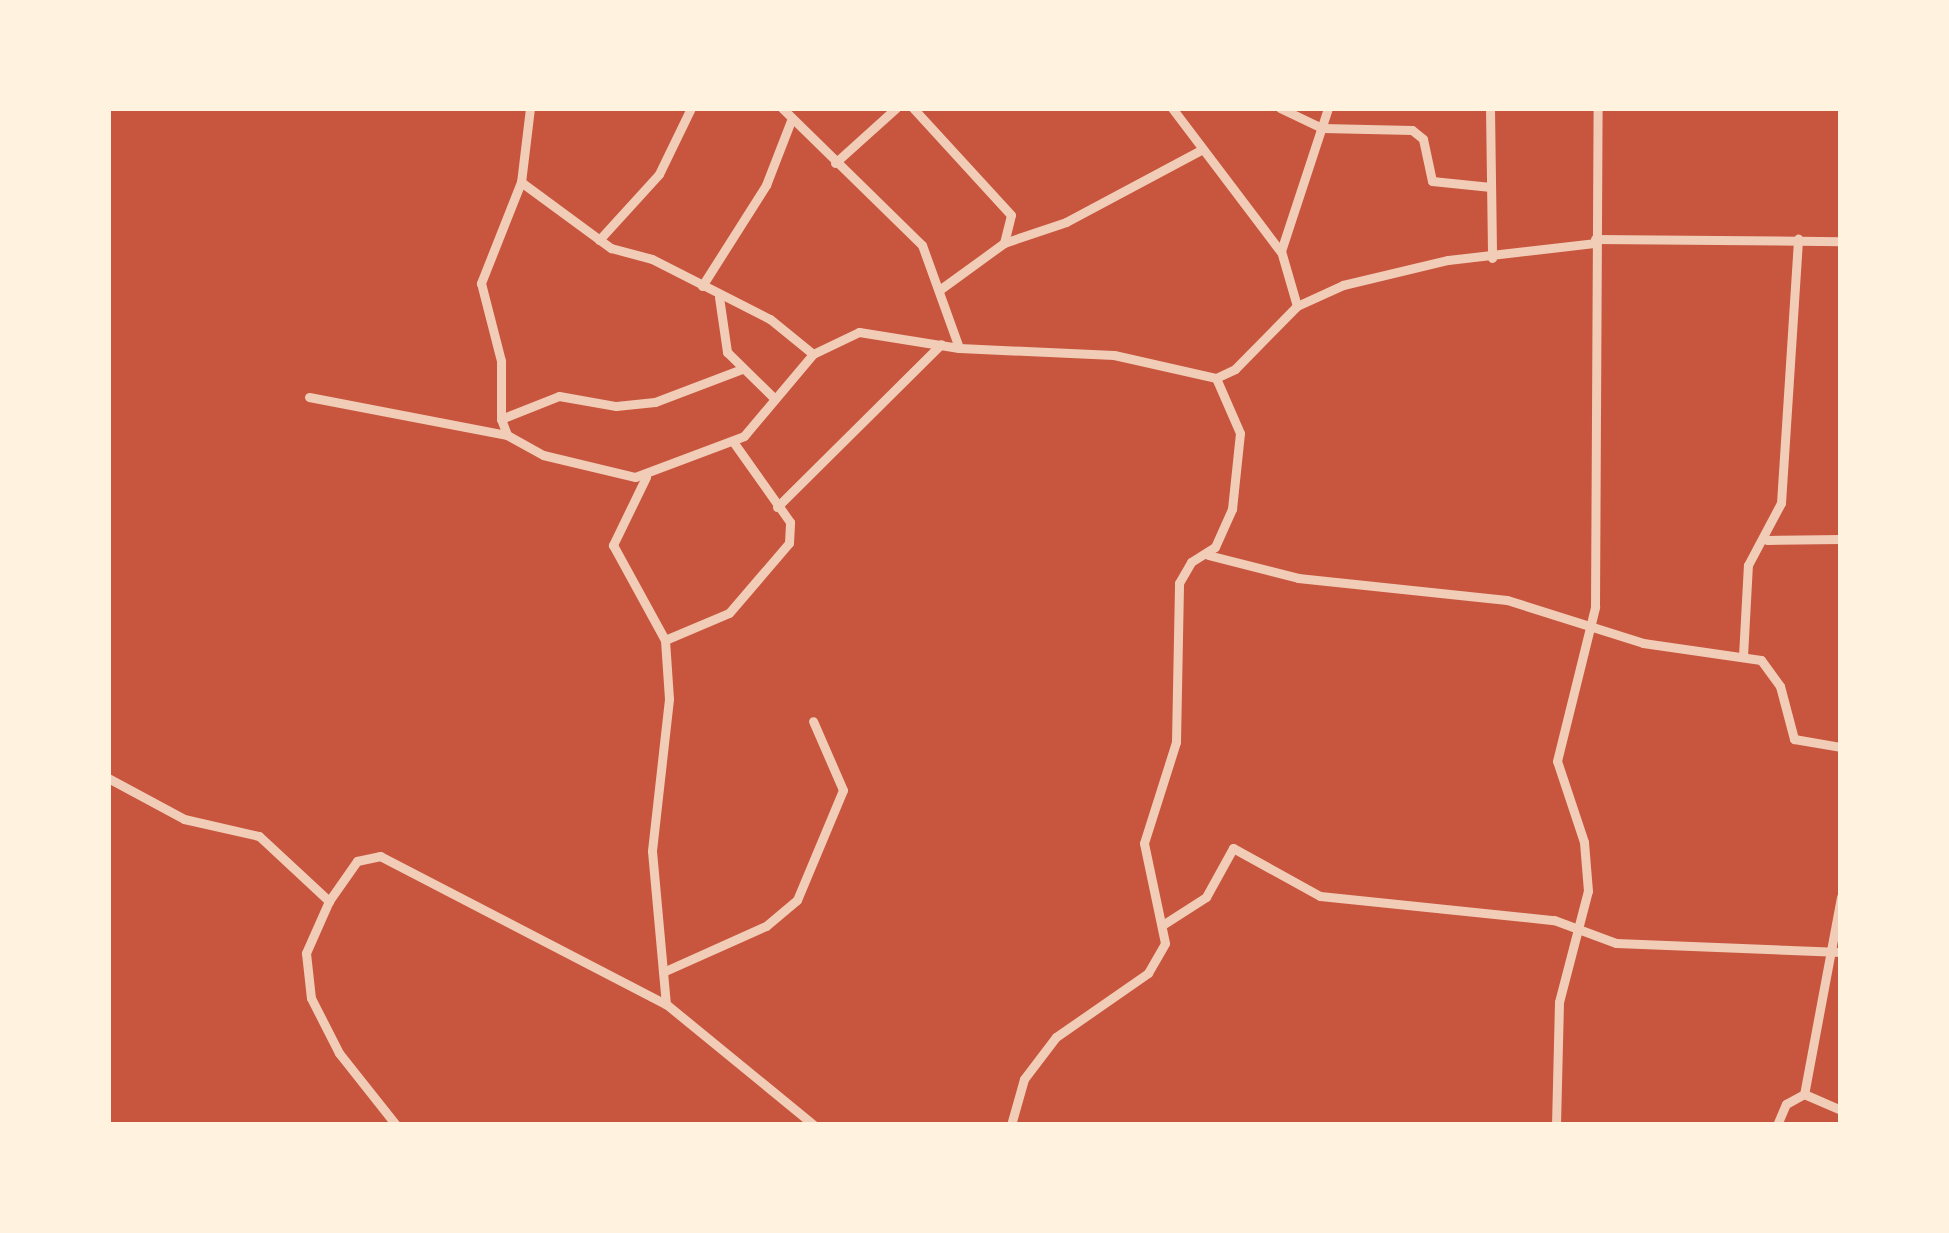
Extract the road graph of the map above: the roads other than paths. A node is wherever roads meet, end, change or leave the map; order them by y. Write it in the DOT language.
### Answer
graph roads {
  1 [pos="530,108"];
  2 [pos="691,108"];
  3 [pos="782,108"];
  4 [pos="896,108"];
  5 [pos="913,108"];
  6 [pos="1172,108"];
  7 [pos="1280,108"];
  8 [pos="1328,108"];
  9 [pos="1490,108"];
  10 [pos="1598,108"];
  11 [pos="792,118"];
  12 [pos="1322,128"];
  13 [pos="1201,150"];
  14 [pos="835,163"];
  15 [pos="521,182"];
  16 [pos="1491,187"];
  17 [pos="1011,219"];
  18 [pos="1028,236"];
  19 [pos="1798,239"];
  20 [pos="599,240"];
  21 [pos="1595,241"];
  22 [pos="1841,241"];
  23 [pos="1004,243"];
  24 [pos="1281,251"];
  25 [pos="1492,258"];
  26 [pos="702,286"];
  27 [pos="942,288"];
  28 [pos="719,297"];
  29 [pos="1297,306"];
  30 [pos="940,344"];
  31 [pos="959,347"];
  32 [pos="813,354"];
  33 [pos="742,369"];
  34 [pos="1216,378"];
  35 [pos="309,397"];
  36 [pos="774,398"];
  37 [pos="501,419"];
  38 [pos="507,436"];
  39 [pos="734,442"];
  40 [pos="646,477"];
  41 [pos="777,507"];
  42 [pos="1841,539"];
  43 [pos="1767,540"];
  44 [pos="1208,555"];
  45 [pos="1593,629"];
  46 [pos="665,640"];
  47 [pos="1743,656"];
  48 [pos="813,722"];
  49 [pos="1841,747"];
  50 [pos="108,778"];
  51 [pos="1841,897"];
  52 [pos="329,901"];
  53 [pos="1164,924"];
  54 [pos="1583,925"];
  55 [pos="1827,949"];
  56 [pos="1841,952"];
  57 [pos="663,972"];
  58 [pos="666,1004"];
  59 [pos="1804,1094"];
  60 [pos="1841,1110"];
  61 [pos="396,1125"];
  62 [pos="814,1125"];
  63 [pos="1011,1125"];
  64 [pos="1556,1125"];
  65 [pos="1777,1125"];
  1 -- 15 [label="street"];
  2 -- 20 [label="street"];
  3 -- 11 [label="street"];
  4 -- 14 [label="street"];
  5 -- 17 [label="street"];
  6 -- 13 [label="street"];
  7 -- 12 [label="street"];
  8 -- 12 [label="street"];
  9 -- 16 [label="street"];
  10 -- 21 [label="street"];
  11 -- 14 [label="street"];
  11 -- 26 [label="street"];
  12 -- 16 [label="street"];
  12 -- 24 [label="street"];
  13 -- 18 [label="street"];
  13 -- 24 [label="street"];
  14 -- 27 [label="street"];
  15 -- 20 [label="street"];
  15 -- 37 [label="street"];
  16 -- 25 [label="street"];
  17 -- 18 [label="street"];
  17 -- 23 [label="street"];
  18 -- 23 [label="street"];
  19 -- 21 [label="street"];
  19 -- 22 [label="street"];
  19 -- 43 [label="street"];
  20 -- 26 [label="street"];
  21 -- 25 [label="street"];
  21 -- 45 [label="street"];
  23 -- 27 [label="street"];
  24 -- 29 [label="street"];
  25 -- 29 [label="street"];
  26 -- 28 [label="street"];
  27 -- 31 [label="street"];
  28 -- 32 [label="street"];
  28 -- 33 [label="street"];
  29 -- 34 [label="street"];
  30 -- 31 [label="street"];
  30 -- 32 [label="street"];
  30 -- 41 [label="street"];
  31 -- 34 [label="street"];
  32 -- 36 [label="street"];
  33 -- 36 [label="street"];
  33 -- 37 [label="street"];
  34 -- 44 [label="street"];
  35 -- 38 [label="street"];
  36 -- 39 [label="street"];
  37 -- 38 [label="street"];
  38 -- 40 [label="street"];
  39 -- 40 [label="street"];
  39 -- 41 [label="street"];
  40 -- 46 [label="street"];
  41 -- 46 [label="street"];
  42 -- 43 [label="street"];
  43 -- 47 [label="street"];
  44 -- 45 [label="street"];
  44 -- 53 [label="street"];
  45 -- 47 [label="street"];
  45 -- 54 [label="street"];
  46 -- 57 [label="street"];
  47 -- 49 [label="street"];
  48 -- 57 [label="street"];
  50 -- 52 [label="street"];
  51 -- 55 [label="street"];
  52 -- 58 [label="street"];
  52 -- 61 [label="street"];
  53 -- 54 [label="street"];
  53 -- 63 [label="street"];
  54 -- 55 [label="street"];
  54 -- 64 [label="street"];
  55 -- 56 [label="street"];
  55 -- 59 [label="street"];
  57 -- 58 [label="street"];
  58 -- 62 [label="street"];
  59 -- 60 [label="street"];
  59 -- 65 [label="street"];
}
